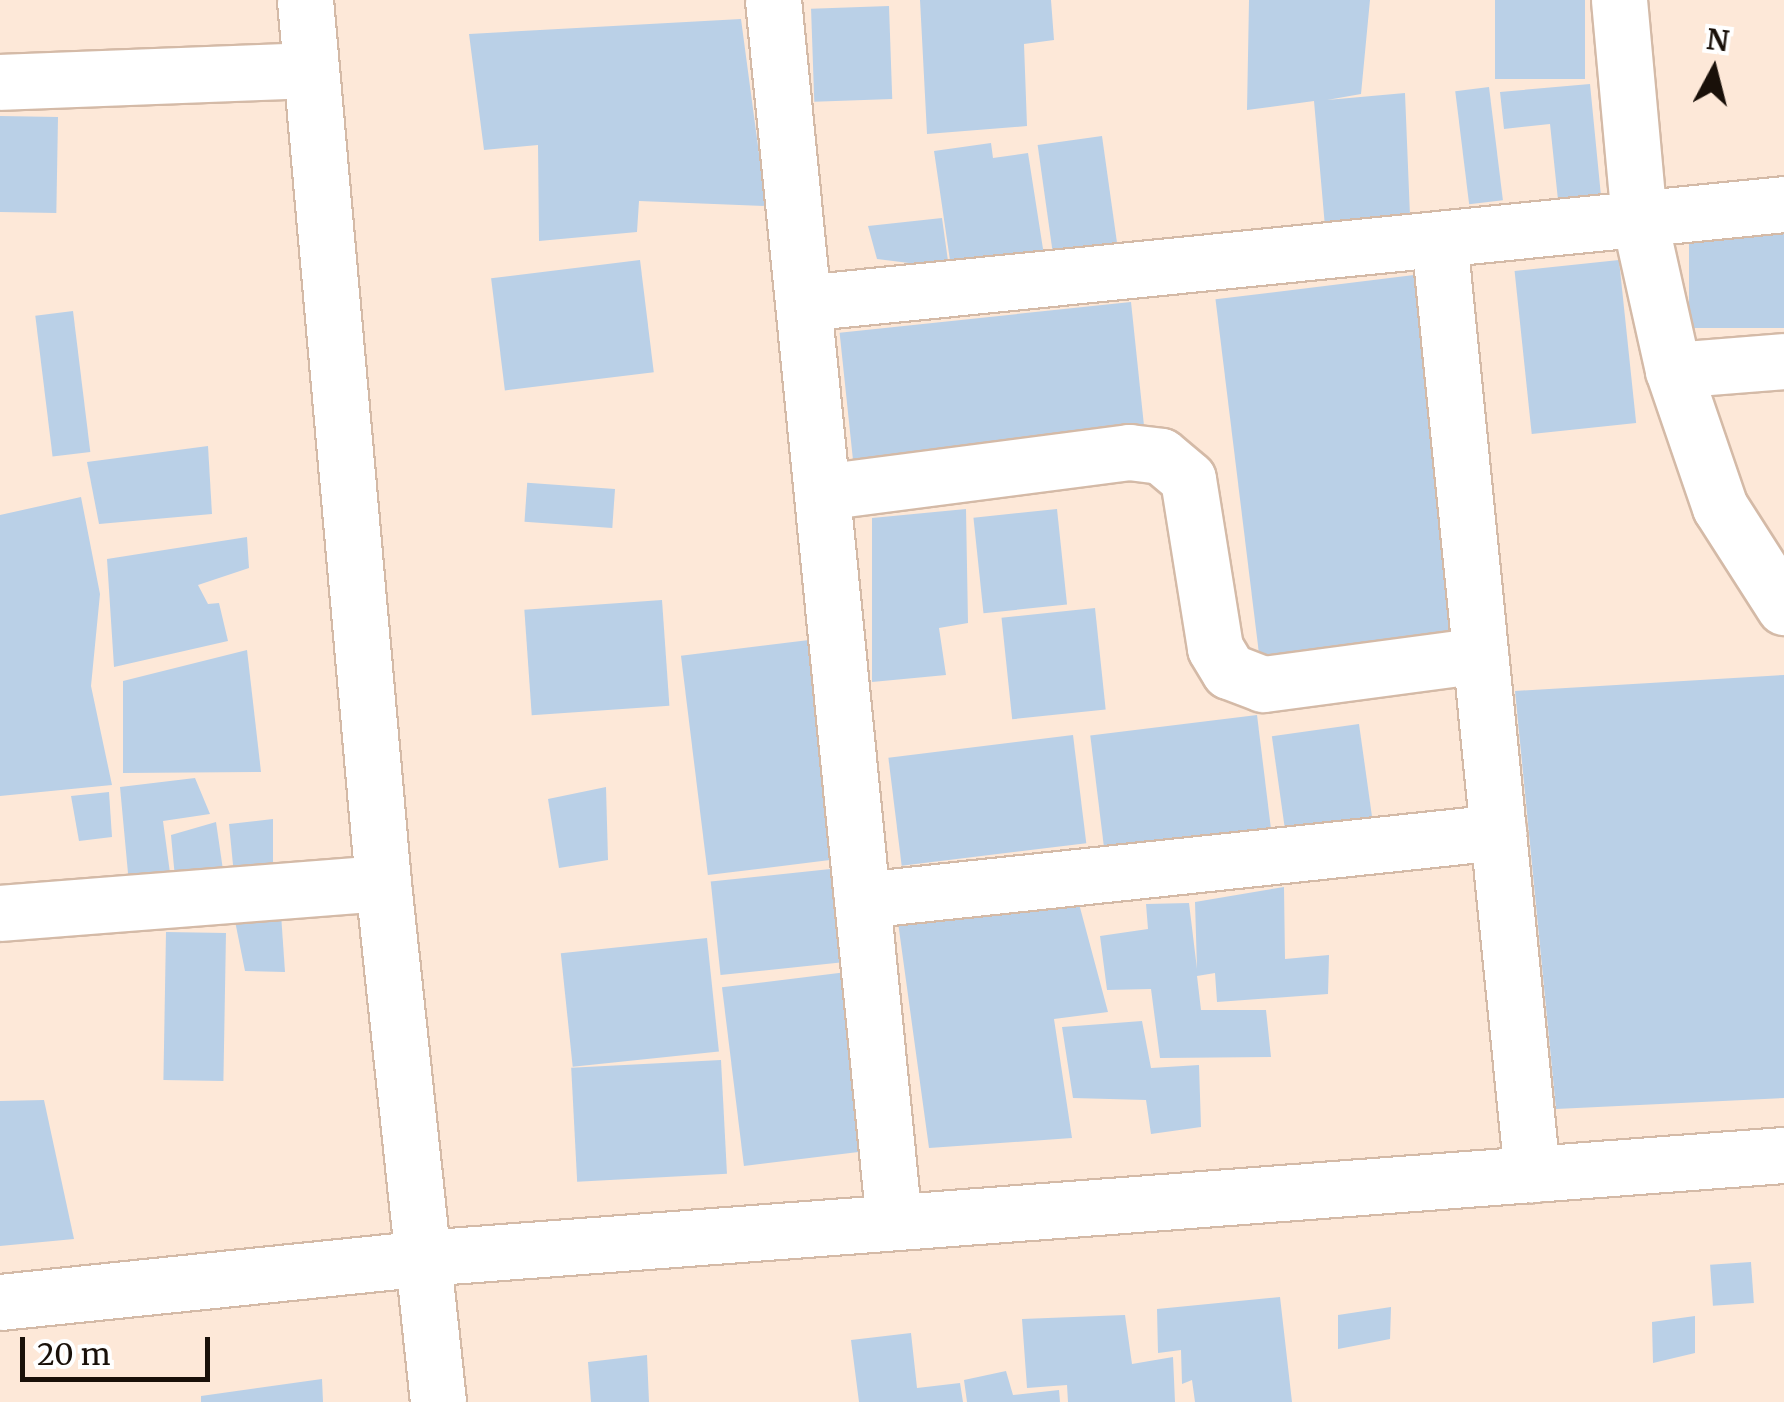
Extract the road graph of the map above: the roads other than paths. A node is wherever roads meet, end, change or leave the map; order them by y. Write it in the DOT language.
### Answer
graph roads {
  1 [pos="304,0"];
  2 [pos="773,0"];
  3 [pos="1619,0"];
  4 [pos="311,70"];
  5 [pos="0,82"];
  6 [pos="1784,204"];
  7 [pos="1639,218"];
  8 [pos="1439,238"];
  9 [pos="804,303"];
  10 [pos="1784,361"];
  11 [pos="1673,370"];
  12 [pos="822,492"];
  13 [pos="1784,607"];
  14 [pos="1480,655"];
  15 [pos="1498,832"];
  16 [pos="382,883"];
  17 [pos="862,900"];
  18 [pos="0,913"];
  19 [pos="1784,1155"];
  20 [pos="1532,1174"];
  21 [pos="894,1222"];
  22 [pos="423,1258"];
  23 [pos="0,1302"];
  24 [pos="438,1402"];
  1 -- 4 [label="street"];
  2 -- 9 [label="street"];
  3 -- 7 [label="street"];
  4 -- 5 [label="street"];
  4 -- 16 [label="street"];
  6 -- 7 [label="street"];
  7 -- 8 [label="street"];
  7 -- 11 [label="street"];
  8 -- 9 [label="street"];
  8 -- 14 [label="street"];
  9 -- 12 [label="street"];
  10 -- 11 [label="street"];
  11 -- 13 [label="street"];
  12 -- 14 [label="street"];
  12 -- 17 [label="street"];
  14 -- 15 [label="street"];
  15 -- 17 [label="street"];
  15 -- 20 [label="street"];
  16 -- 18 [label="street"];
  16 -- 22 [label="street"];
  17 -- 21 [label="street"];
  19 -- 20 [label="street"];
  20 -- 21 [label="street"];
  21 -- 22 [label="street"];
  22 -- 23 [label="street"];
  22 -- 24 [label="street"];
}
